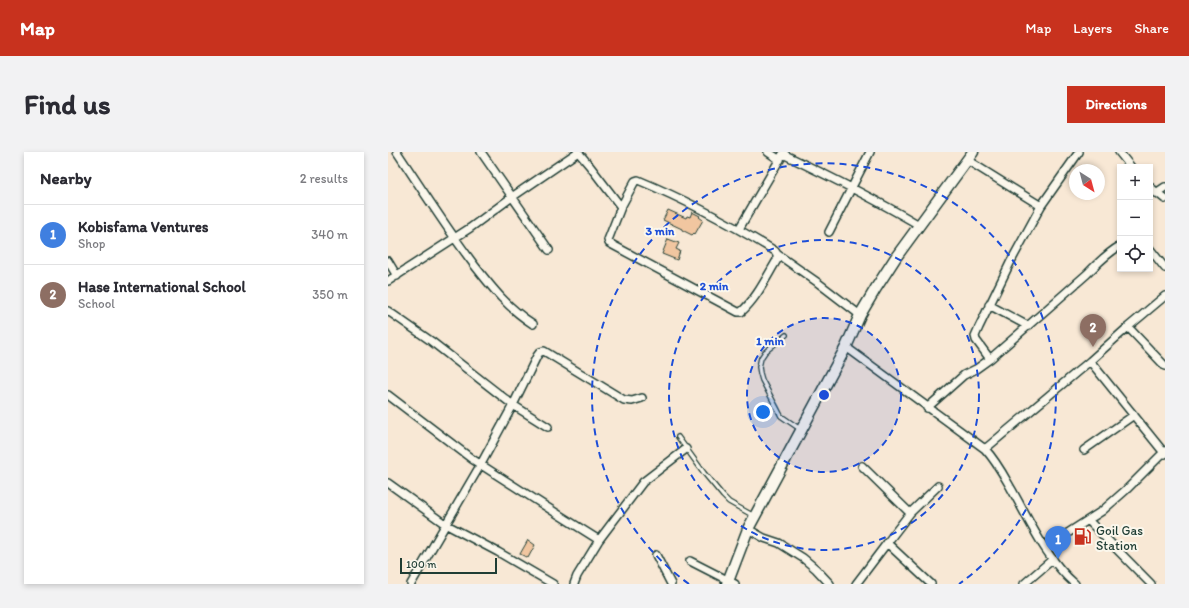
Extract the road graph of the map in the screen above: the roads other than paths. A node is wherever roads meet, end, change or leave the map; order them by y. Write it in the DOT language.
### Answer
graph roads {
  1 [pos="397,152"];
  2 [pos="481,152"];
  3 [pos="578,152"];
  4 [pos="768,152"];
  5 [pos="870,152"];
  6 [pos="1079,152"];
  7 [pos="1118,152"];
  8 [pos="782,155"];
  9 [pos="970,156"];
  10 [pos="1128,164"];
  11 [pos="851,187"];
  12 [pos="1165,187"];
  13 [pos="1153,190"];
  14 [pos="1156,193"];
  15 [pos="512,197"];
  16 [pos="1165,199"];
  17 [pos="1041,206"];
  18 [pos="621,207"];
  19 [pos="919,225"];
  20 [pos="739,229"];
  21 [pos="829,232"];
  22 [pos="454,238"];
  23 [pos="1117,248"];
  24 [pos="549,250"];
  25 [pos="777,254"];
  26 [pos="1153,254"];
  27 [pos="388,261"];
  28 [pos="1165,268"];
  29 [pos="397,276"];
  30 [pos="388,281"];
  31 [pos="1165,296"];
  32 [pos="989,306"];
  33 [pos="388,311"];
  34 [pos="860,315"];
  35 [pos="533,324"];
  36 [pos="1028,326"];
  37 [pos="1128,327"];
  38 [pos="786,336"];
  39 [pos="846,347"];
  40 [pos="990,359"];
  41 [pos="1090,361"];
  42 [pos="1165,366"];
  43 [pos="388,395"];
  44 [pos="642,398"];
  45 [pos="513,405"];
  46 [pos="928,408"];
  47 [pos="1134,415"];
  48 [pos="548,427"];
  49 [pos="801,430"];
  50 [pos="678,438"];
  51 [pos="686,449"];
  52 [pos="985,449"];
  53 [pos="1084,450"];
  54 [pos="1164,452"];
  55 [pos="481,464"];
  56 [pos="862,466"];
  57 [pos="388,483"];
  58 [pos="938,486"];
  59 [pos="910,513"];
  60 [pos="754,517"];
  61 [pos="1088,520"];
  62 [pos="445,524"];
  63 [pos="748,529"];
  64 [pos="599,540"];
  65 [pos="887,543"];
  66 [pos="1046,547"];
  67 [pos="656,555"];
  68 [pos="1053,559"];
  69 [pos="690,561"];
  70 [pos="730,583"];
  71 [pos="411,584"];
  72 [pos="553,584"];
  73 [pos="574,584"];
  74 [pos="671,584"];
  75 [pos="830,584"];
  76 [pos="856,584"];
  77 [pos="931,584"];
  78 [pos="1024,584"];
  79 [pos="1075,584"];
  80 [pos="1151,584"];
  1 -- 22 [label="street"];
  2 -- 15 [label="street"];
  3 -- 15 [label="street"];
  3 -- 18 [label="street"];
  4 -- 8 [label="street"];
  5 -- 11 [label="street"];
  6 -- 17 [label="street"];
  7 -- 10 [label="street"];
  8 -- 11 [label="street"];
  8 -- 20 [label="street"];
  9 -- 17 [label="street"];
  9 -- 19 [label="street"];
  11 -- 19 [label="street"];
  11 -- 21 [label="street"];
  12 -- 14 [label="street"];
  13 -- 14 [label="street"];
  14 -- 16 [label="street"];
  15 -- 22 [label="street"];
  15 -- 24 [label="street"];
  17 -- 32 [label="street"];
  18 -- 20 [label="street"];
  18 -- 25 [label="street"];
  19 -- 34 [label="street"];
  20 -- 25 [label="street"];
  22 -- 29 [label="street"];
  22 -- 35 [label="street"];
  23 -- 36 [label="street"];
  25 -- 34 [label="street"];
  26 -- 28 [label="street"];
  27 -- 29 [label="street"];
  29 -- 30 [label="street"];
  31 -- 37 [label="street"];
  32 -- 36 [label="street"];
  32 -- 40 [label="street"];
  33 -- 45 [label="street"];
  34 -- 39 [label="street"];
  36 -- 40 [label="street"];
  37 -- 41 [label="street"];
  37 -- 42 [label="street"];
  38 -- 49 [label="lane"];
  39 -- 46 [label="street"];
  39 -- 49 [label="street"];
  40 -- 46 [label="street"];
  41 -- 47 [label="street"];
  41 -- 52 [label="street"];
  43 -- 55 [label="street"];
  44 -- 45 [label="street"];
  45 -- 48 [label="street"];
  45 -- 55 [label="street"];
  46 -- 52 [label="street"];
  47 -- 53 [label="street"];
  47 -- 54 [label="street"];
  49 -- 60 [label="street"];
  50 -- 51 [label="lane"];
  51 -- 60 [label="lane"];
  51 -- 64 [label="street"];
  52 -- 66 [label="street"];
  54 -- 61 [label="street"];
  55 -- 62 [label="street"];
  55 -- 64 [label="street"];
  56 -- 59 [label="street"];
  57 -- 62 [label="street"];
  58 -- 59 [label="street"];
  59 -- 65 [label="street"];
  60 -- 63 [label="street"];
  61 -- 66 [label="street"];
  61 -- 80 [label="street"];
  62 -- 71 [label="street"];
  62 -- 72 [label="street"];
  63 -- 70 [label="street"];
  63 -- 75 [label="street"];
  64 -- 73 [label="street"];
  65 -- 76 [label="street"];
  65 -- 77 [label="street"];
  66 -- 68 [label="street"];
  67 -- 74 [label="street"];
  68 -- 78 [label="street"];
  68 -- 79 [label="street"];
  69 -- 70 [label="street"];
}
